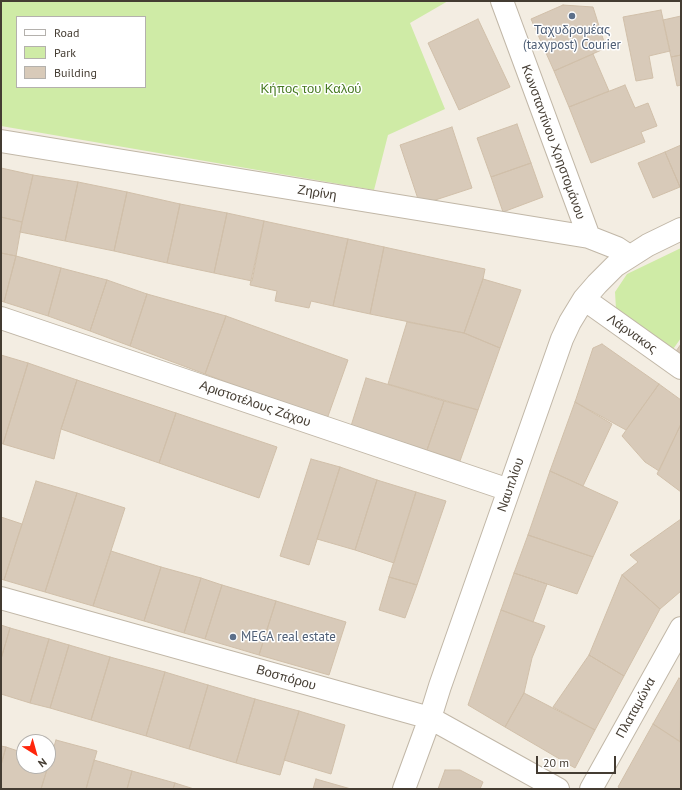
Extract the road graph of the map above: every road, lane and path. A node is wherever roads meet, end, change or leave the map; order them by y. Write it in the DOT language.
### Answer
graph roads {
  1 [pos="502,1"];
  2 [pos="1,141"];
  3 [pos="681,229"];
  4 [pos="589,238"];
  5 [pos="629,256"];
  6 [pos="584,299"];
  7 [pos="1,318"];
  8 [pos="681,368"];
  9 [pos="509,490"];
  10 [pos="1,598"];
  11 [pos="681,628"];
  12 [pos="430,718"];
  13 [pos="404,789"];
  14 [pos="558,789"];
  15 [pos="591,789"];
  1 -- 4 [label="street, Κωνσταντίνου Χρηστομάνου"];
  2 -- 4 [label="street, Ζηρίνη"];
  3 -- 5 [label="street, Ναυπλίου"];
  4 -- 5 [label="street, Ζηρίνη"];
  5 -- 6 [label="street, Ναυπλίου"];
  6 -- 8 [label="street, Λάρνακος"];
  6 -- 9 [label="street, Ναυπλίου"];
  7 -- 9 [label="street, Αριστοτέλους Ζάχου"];
  9 -- 12 [label="street, Ναυπλίου"];
  10 -- 12 [label="street, Βοσπόρου"];
  11 -- 15 [label="street, Πλαταμώνα"];
  12 -- 13 [label="street, Ναυπλίου"];
  12 -- 14 [label="street, Βοσπόρου"];
}
